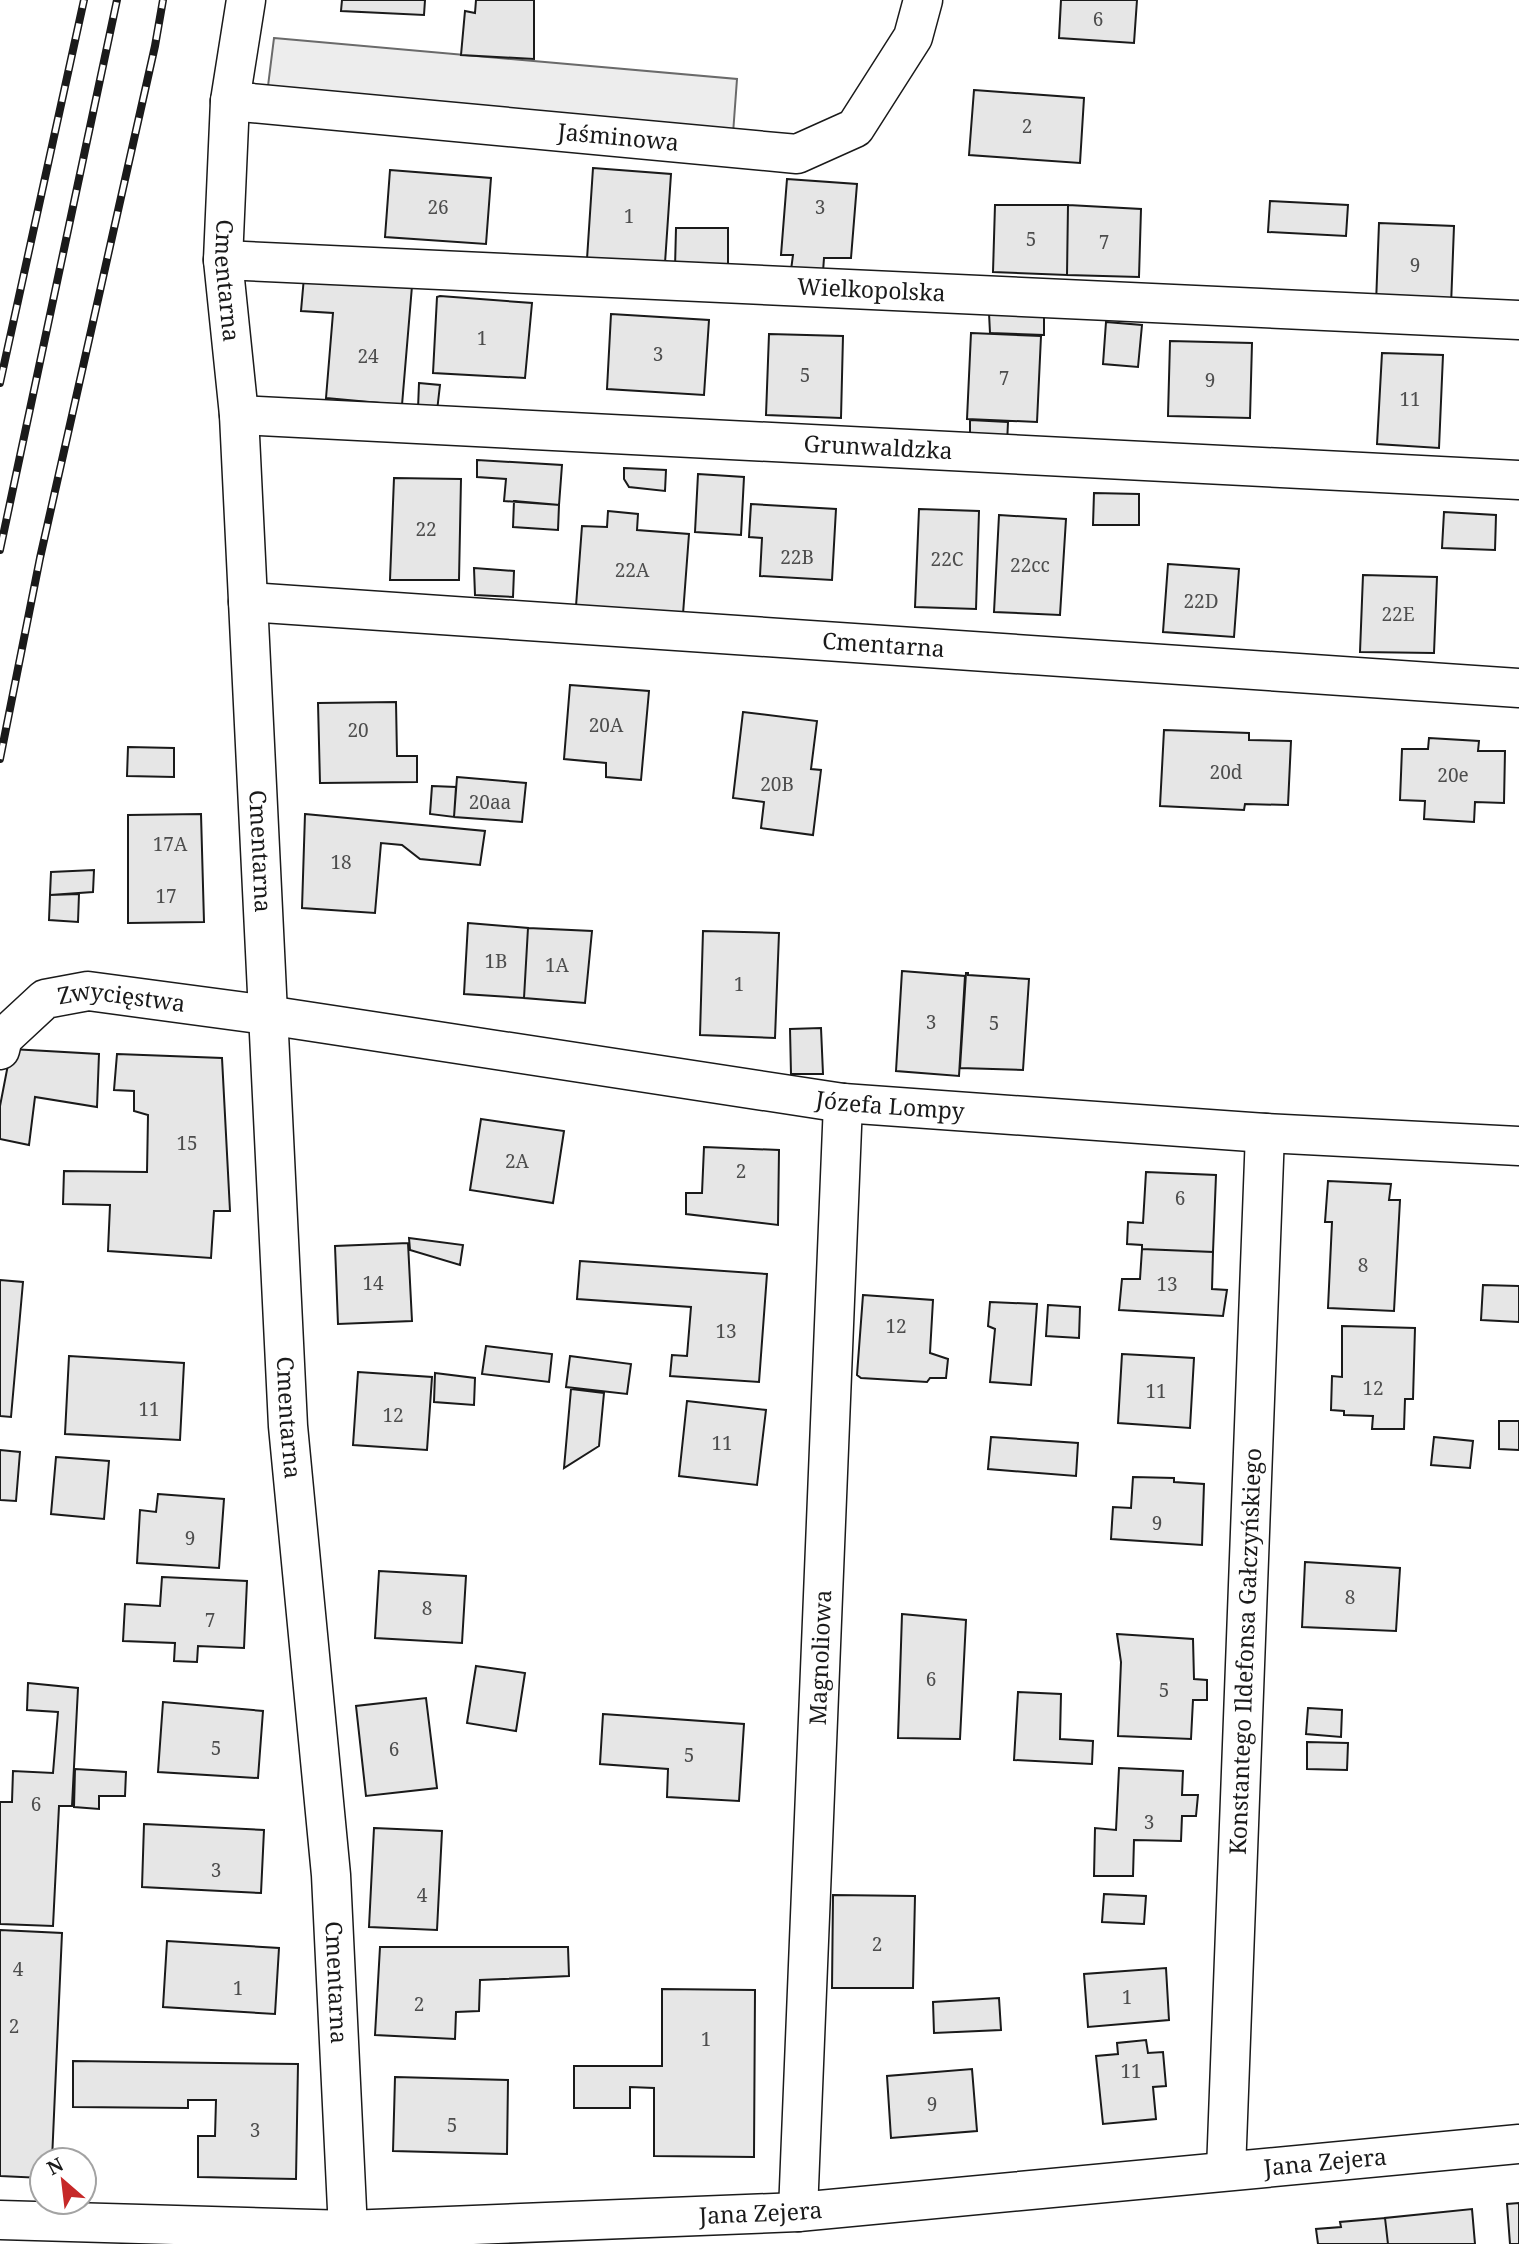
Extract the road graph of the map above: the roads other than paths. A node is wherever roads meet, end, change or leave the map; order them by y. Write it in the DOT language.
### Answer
graph roads {
  1 [pos="246,0"];
  2 [pos="923,0"];
  3 [pos="230,101"];
  4 [pos="223,260"];
  5 [pos="1519,320"];
  6 [pos="239,415"];
  7 [pos="1519,480"];
  8 [pos="248,602"];
  9 [pos="1519,688"];
  10 [pos="267,1015"];
  11 [pos="0,1050"];
  12 [pos="843,1103"];
  13 [pos="1265,1133"];
  14 [pos="1519,1146"];
  15 [pos="1519,2144"];
  16 [pos="1226,2171"];
  17 [pos="798,2212"];
  18 [pos="0,2220"];
  19 [pos="348,2230"];
  20 [pos="418,2236"];
  1 -- 3 [label="street, Cmentarna"];
  2 -- 3 [label="street, Jaśminowa"];
  3 -- 4 [label="street, Cmentarna"];
  4 -- 5 [label="street, Wielkopolska"];
  4 -- 6 [label="street, Cmentarna"];
  6 -- 7 [label="street, Grunwaldzka"];
  6 -- 8 [label="street, Cmentarna"];
  8 -- 9 [label="street, Cmentarna"];
  8 -- 10 [label="street, Cmentarna"];
  10 -- 11 [label="street, Zwycięstwa"];
  10 -- 12 [label="street, Józefa Lompy"];
  10 -- 19 [label="street, Cmentarna"];
  12 -- 13 [label="street, Józefa Lompy"];
  12 -- 17 [label="street, Magnoliowa"];
  13 -- 14 [label="street, Józefa Lompy"];
  13 -- 16 [label="street, Konstantego Ildefonsa Gałczyńskiego"];
  15 -- 16 [label="street, Jana Zejera"];
  16 -- 17 [label="street, Jana Zejera"];
  17 -- 20 [label="street, Jana Zejera"];
  18 -- 19 [label="street, Jana Zejera"];
  19 -- 20 [label="street, Jana Zejera"];
}
